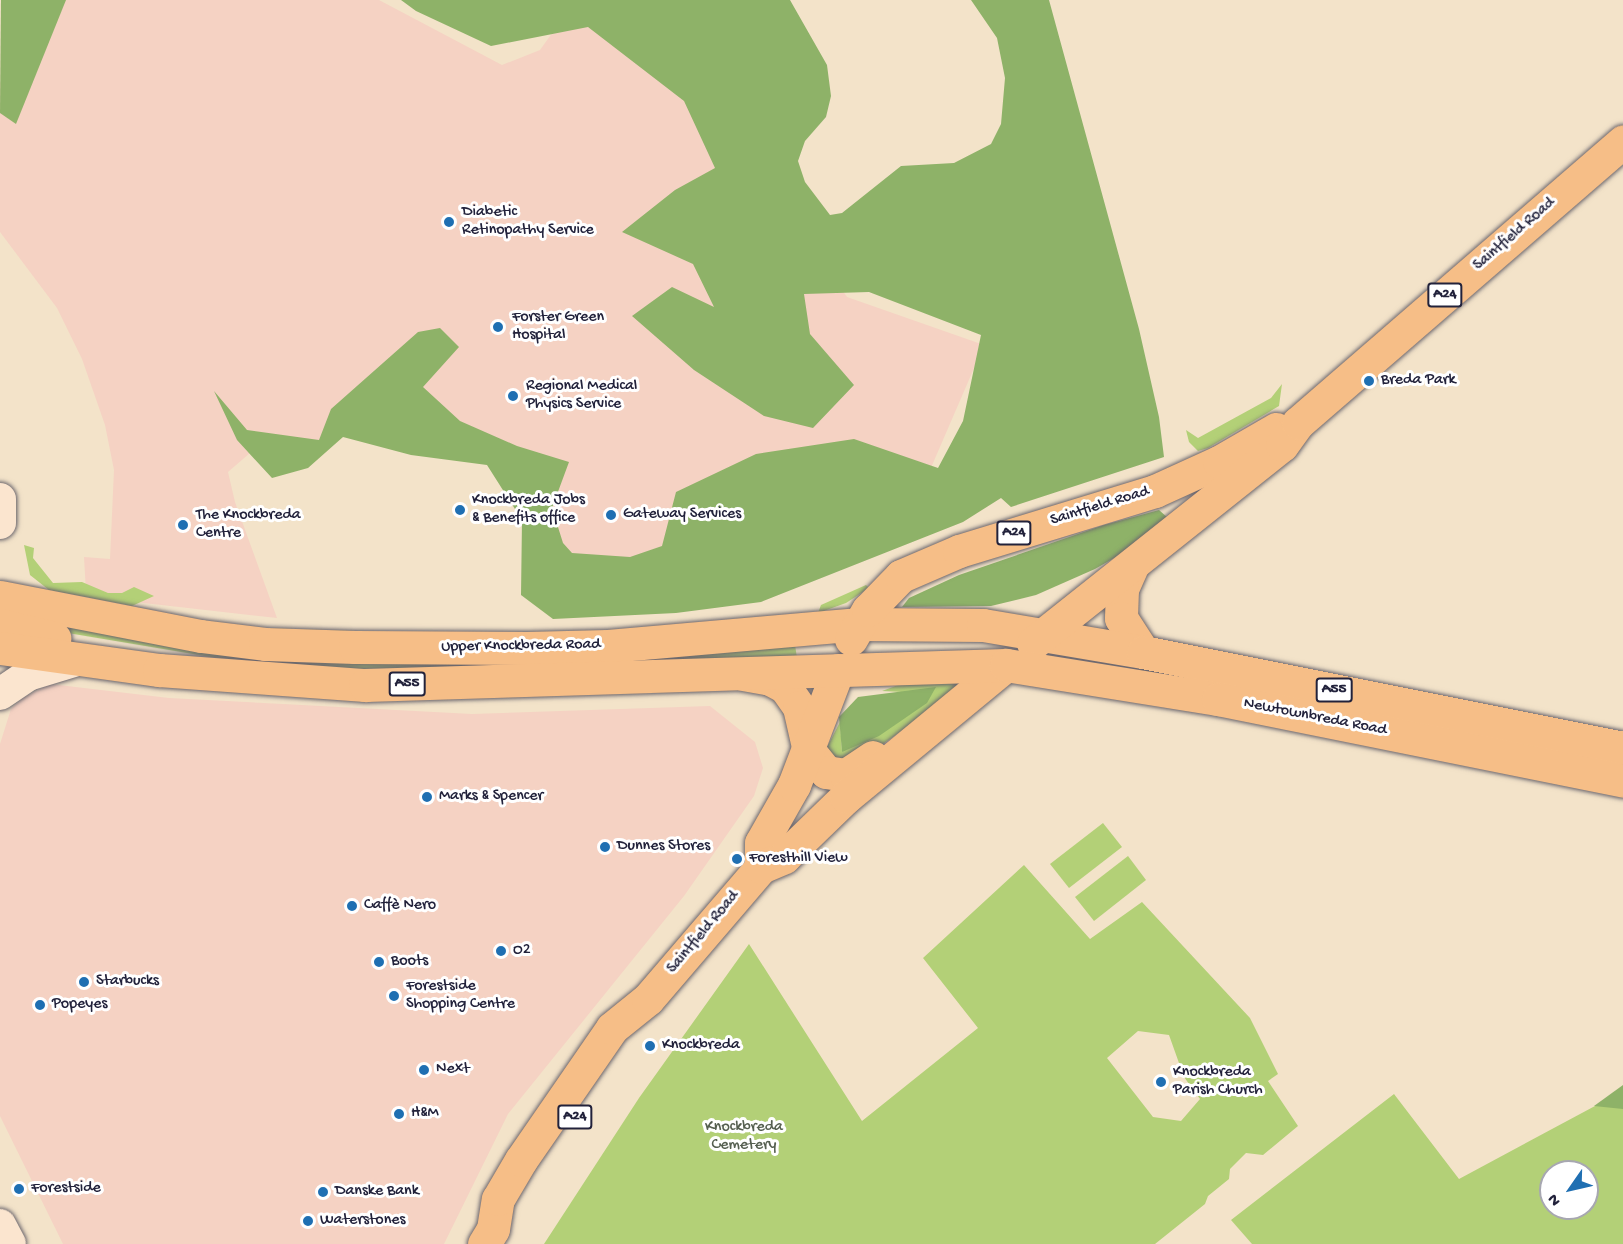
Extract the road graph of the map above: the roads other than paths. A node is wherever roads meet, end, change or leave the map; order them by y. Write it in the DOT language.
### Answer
graph roads {
  1 [pos="1623,141"];
  2 [pos="1298,423"];
  3 [pos="0,500"];
  4 [pos="0,523"];
  5 [pos="1133,564"];
  6 [pos="0,597"];
  7 [pos="0,624"];
  8 [pos="858,624"];
  9 [pos="1044,633"];
  10 [pos="0,648"];
  11 [pos="1143,652"];
  12 [pos="74,661"];
  13 [pos="1006,665"];
  14 [pos="159,670"];
  15 [pos="838,670"];
  16 [pos="740,674"];
  17 [pos="0,694"];
  18 [pos="934,725"];
  19 [pos="1623,748"];
  20 [pos="809,751"];
  21 [pos="1623,781"];
  22 [pos="761,867"];
  23 [pos="0,1225"];
  24 [pos="489,1236"];
  25 [pos="10,1244"];
  1 -- 2 [label="main road, Saintfield Road / A24"];
  2 -- 5 [label="main road, Saintfield Road / A24"];
  2 -- 8 [label="main road, Saintfield Road / A24"];
  3 -- 4 [label="street"];
  5 -- 9 [label="main road, Saintfield Road / A24"];
  5 -- 11 [label="main road"];
  6 -- 8 [label="main road, Upper Knockbreda Road / A55"];
  7 -- 14 [label="main road"];
  8 -- 9 [label="main road, Upper Knockbreda Road / A55"];
  8 -- 15 [label="main road, Saintfield Road / A24"];
  9 -- 11 [label="main road, Newtownbreda Road / A55"];
  9 -- 13 [label="main road, Saintfield Road / A24"];
  10 -- 12 [label="main road, Upper Knockbreda Road / A55"];
  11 -- 19 [label="main road, Newtownbreda Road / A55"];
  12 -- 14 [label="main road, Upper Knockbreda Road / A55"];
  12 -- 17 [label="street"];
  13 -- 15 [label="main road, Upper Knockbreda Road / A55"];
  13 -- 18 [label="main road, Saintfield Road / A24"];
  13 -- 21 [label="main road, Newtownbreda Road / A55"];
  14 -- 16 [label="main road, Upper Knockbreda Road / A55"];
  15 -- 16 [label="main road, Upper Knockbreda Road / A55"];
  15 -- 20 [label="main road, Saintfield Road / A24"];
  16 -- 20 [label="main road"];
  18 -- 20 [label="main road, A24"];
  18 -- 22 [label="main road, Saintfield Road / A24"];
  20 -- 22 [label="main road, Saintfield Road / A24"];
  22 -- 24 [label="main road, Saintfield Road / A24"];
  23 -- 25 [label="street"];
}
